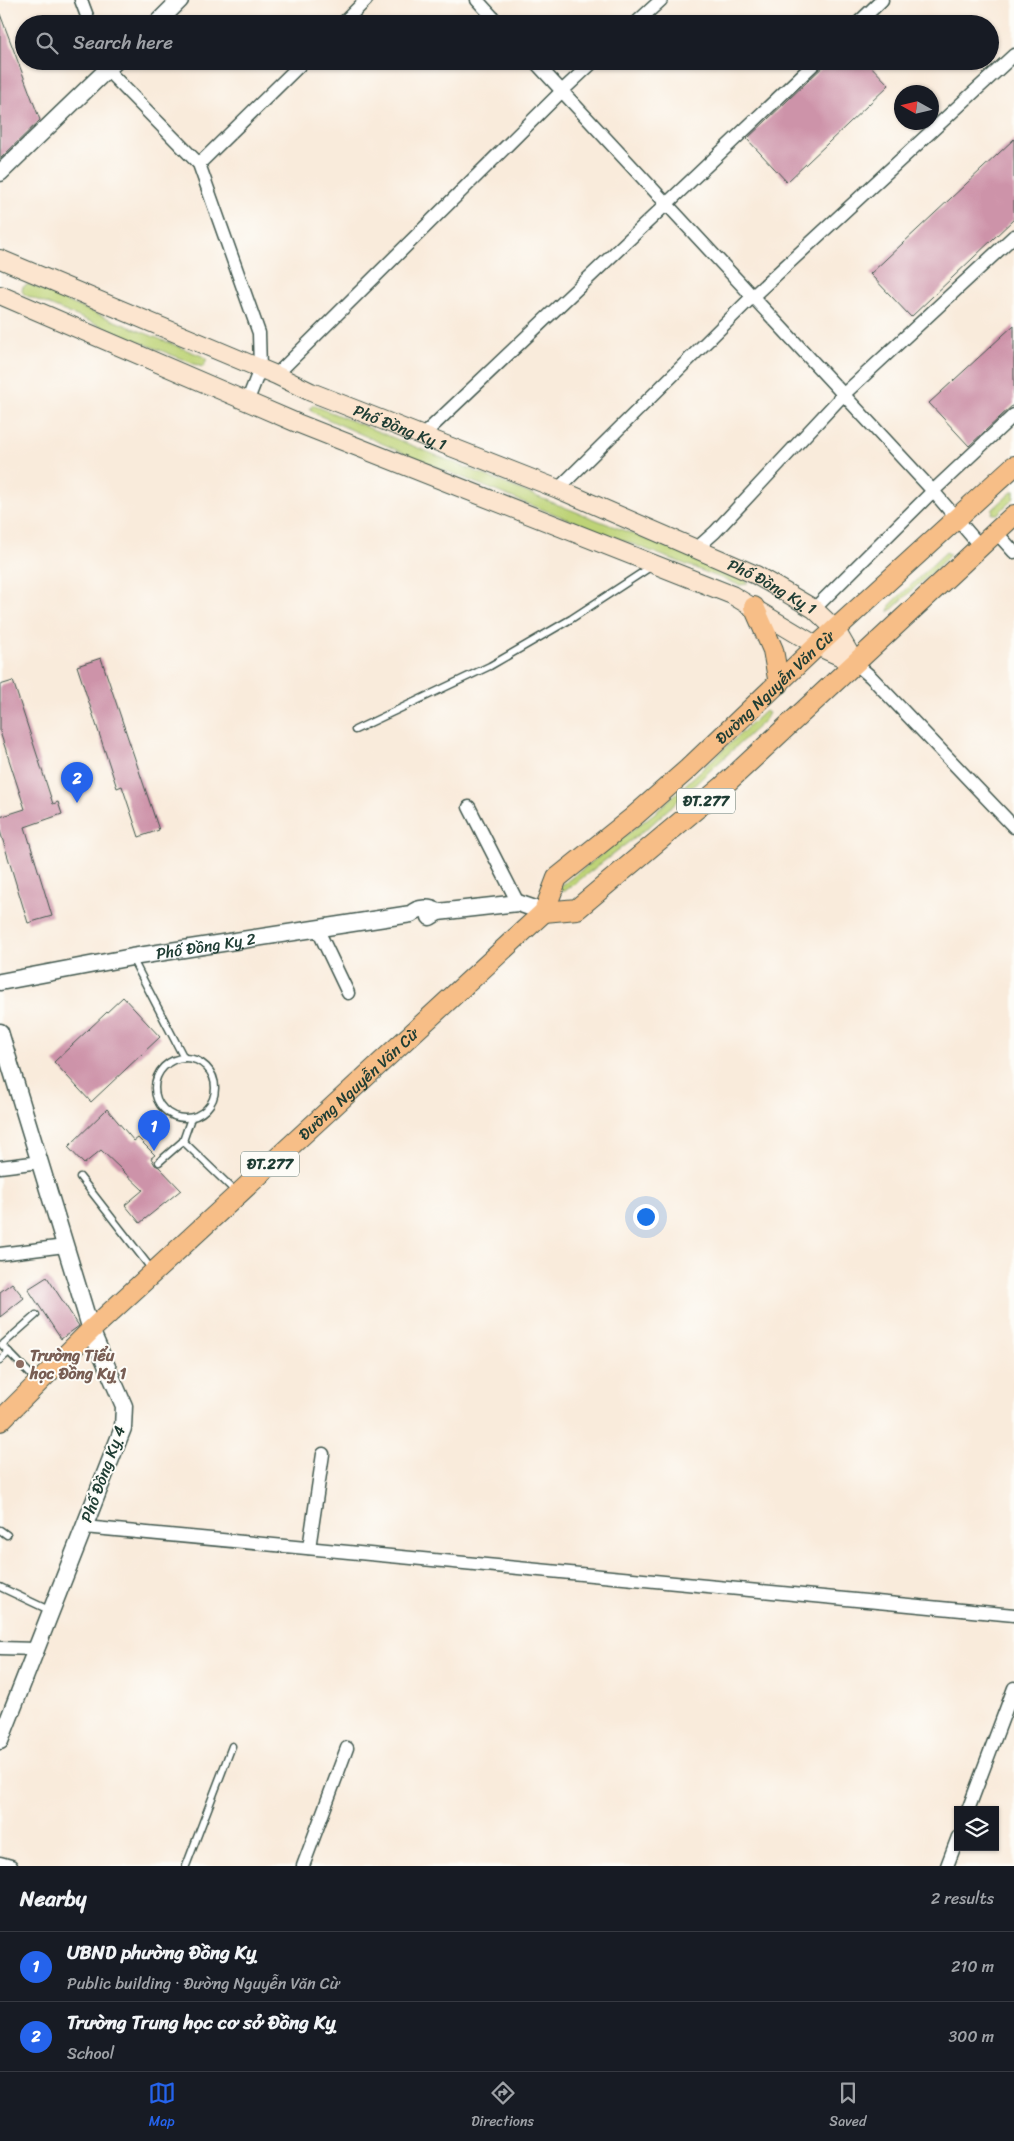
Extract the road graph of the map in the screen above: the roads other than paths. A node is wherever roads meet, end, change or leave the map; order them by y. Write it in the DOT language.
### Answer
graph roads {
  1 [pos="81,0"];
  2 [pos="180,0"];
  3 [pos="366,0"];
  4 [pos="477,0"];
  5 [pos="661,0"];
  6 [pos="882,0"];
  7 [pos="87,15"];
  8 [pos="165,15"];
  9 [pos="351,15"];
  10 [pos="491,15"];
  11 [pos="645,15"];
  12 [pos="866,15"];
  13 [pos="1014,55"];
  14 [pos="999,69"];
  15 [pos="103,70"];
  16 [pos="114,70"];
  17 [pos="295,70"];
  18 [pos="542,70"];
  19 [pos="584,70"];
  20 [pos="807,70"];
  21 [pos="998,70"];
  22 [pos="562,91"];
  23 [pos="199,164"];
  24 [pos="0,172"];
  25 [pos="666,203"];
  26 [pos="1014,236"];
  27 [pos="0,259"];
  28 [pos="0,295"];
  29 [pos="752,296"];
  30 [pos="268,372"];
  31 [pos="843,395"];
  32 [pos="247,402"];
  33 [pos="1014,415"];
  34 [pos="421,436"];
  35 [pos="1014,466"];
  36 [pos="558,489"];
  37 [pos="932,491"];
  38 [pos="1014,515"];
  39 [pos="958,520"];
  40 [pos="996,532"];
  41 [pos="980,546"];
  42 [pos="697,548"];
  43 [pos="1014,552"];
  44 [pos="654,565"];
  45 [pos="754,608"];
  46 [pos="814,609"];
  47 [pos="836,630"];
  48 [pos="817,646"];
  49 [pos="855,663"];
  50 [pos="778,684"];
  51 [pos="355,730"];
  52 [pos="469,807"];
  53 [pos="1014,827"];
  54 [pos="518,903"];
  55 [pos="544,912"];
  56 [pos="317,928"];
  57 [pos="132,957"];
  58 [pos="0,982"];
  59 [pos="348,993"];
  60 [pos="0,1032"];
  61 [pos="2,1049"];
  62 [pos="184,1058"];
  63 [pos="191,1118"];
  64 [pos="183,1141"];
  65 [pos="40,1162"];
  66 [pos="159,1162"];
  67 [pos="0,1166"];
  68 [pos="80,1177"];
  69 [pos="238,1194"];
  70 [pos="65,1246"];
  71 [pos="0,1254"];
  72 [pos="154,1272"];
  73 [pos="36,1315"];
  74 [pos="91,1330"];
  75 [pos="9,1352"];
  76 [pos="0,1360"];
  77 [pos="39,1382"];
  78 [pos="0,1421"];
  79 [pos="323,1454"];
  80 [pos="84,1527"];
  81 [pos="0,1530"];
  82 [pos="8,1535"];
  83 [pos="309,1548"];
  84 [pos="0,1587"];
  85 [pos="51,1611"];
  86 [pos="1014,1615"];
  87 [pos="0,1648"];
  88 [pos="36,1650"];
  89 [pos="1014,1688"];
  90 [pos="0,1741"];
  91 [pos="232,1746"];
  92 [pos="347,1748"];
  93 [pos="970,1806"];
  94 [pos="954,1848"];
  95 [pos="0,1864"];
  96 [pos="11,1866"];
  97 [pos="186,1866"];
  98 [pos="303,1866"];
  99 [pos="947,1866"];
  1 -- 7 [label="street"];
  2 -- 8 [label="street"];
  3 -- 9 [label="street"];
  4 -- 10 [label="street"];
  5 -- 11 [label="street"];
  6 -- 12 [label="street"];
  13 -- 14 [label="street"];
  15 -- 24 [label="street"];
  16 -- 23 [label="street"];
  17 -- 23 [label="street"];
  18 -- 22 [label="street"];
  19 -- 22 [label="street"];
  20 -- 25 [label="street"];
  21 -- 29 [label="street"];
  22 -- 25 [label="street"];
  22 -- 30 [label="street"];
  23 -- 30 [label="street"];
  25 -- 29 [label="street"];
  25 -- 34 [label="street"];
  26 -- 31 [label="street"];
  27 -- 30 [label="main road, Phố Đồng Kỵ 1"];
  28 -- 32 [label="main road, Phố Đồng Kỵ 1"];
  29 -- 31 [label="street"];
  29 -- 36 [label="street"];
  30 -- 32 [label="street"];
  30 -- 34 [label="main road, Phố Đồng Kỵ 1"];
  31 -- 37 [label="street"];
  31 -- 42 [label="street"];
  32 -- 44 [label="main road, Phố Đồng Kỵ 1"];
  33 -- 37 [label="street"];
  34 -- 36 [label="main road, Phố Đồng Kỵ 1"];
  35 -- 39 [label="main road, Đường Nguyễn Văn Cừ / ĐT.277"];
  36 -- 42 [label="main road, Phố Đồng Kỵ 1"];
  37 -- 39 [label="street"];
  37 -- 46 [label="street"];
  38 -- 40 [label="main road, ĐT.277"];
  39 -- 41 [label="street"];
  39 -- 47 [label="main road, Đường Nguyễn Văn Cừ / ĐT.277"];
  40 -- 41 [label="main road, ĐT.277"];
  40 -- 43 [label="street"];
  41 -- 49 [label="main road, ĐT.277"];
  42 -- 46 [label="main road, Phố Đồng Kỵ 1"];
  44 -- 45 [label="main road, Phố Đồng Kỵ 1"];
  44 -- 51 [label="lane"];
  45 -- 48 [label="main road, Phố Đồng Kỵ 1"];
  45 -- 50 [label="main road"];
  46 -- 47 [label="main road, Phố Đồng Kỵ 1"];
  47 -- 48 [label="main road, Đường Nguyễn Văn Cừ / ĐT.277"];
  47 -- 49 [label="main road, Phố Đồng Kỵ 1"];
  48 -- 49 [label="main road, Phố Đồng Kỵ 1"];
  48 -- 50 [label="main road, Đường Nguyễn Văn Cừ / ĐT.277"];
  49 -- 53 [label="street"];
  49 -- 55 [label="main road, ĐT.277"];
  50 -- 55 [label="main road, Đường Nguyễn Văn Cừ / ĐT.277"];
  52 -- 54 [label="street"];
  54 -- 55 [label="street, Phố Đồng Kỵ 2"];
  54 -- 56 [label="street, Phố Đồng Kỵ 2"];
  55 -- 69 [label="main road, Đường Nguyễn Văn Cừ / ĐT.277"];
  56 -- 57 [label="street, Phố Đồng Kỵ 2"];
  56 -- 59 [label="street"];
  57 -- 58 [label="street, Phố Đồng Kỵ 2"];
  57 -- 62 [label="lane"];
  60 -- 61 [label="street, Phố Đồng Kỵ 4"];
  61 -- 65 [label="street, Phố Đồng Kỵ 4"];
  62 -- 63 [label="lane"];
  62 -- 63 [label="lane"];
  63 -- 64 [label="lane"];
  64 -- 66 [label="lane"];
  64 -- 69 [label="lane"];
  65 -- 67 [label="street"];
  65 -- 70 [label="street, Phố Đồng Kỵ 4"];
  68 -- 72 [label="lane"];
  69 -- 72 [label="main road, Đường Nguyễn Văn Cừ / ĐT.277"];
  70 -- 71 [label="street"];
  70 -- 74 [label="street, Phố Đồng Kỵ 4"];
  72 -- 74 [label="main road, Đường Nguyễn Văn Cừ / ĐT.277"];
  73 -- 75 [label="lane"];
  74 -- 77 [label="main road, Đường Nguyễn Văn Cừ / ĐT.277"];
  74 -- 80 [label="street, Phố Đồng Kỵ 4"];
  75 -- 76 [label="lane"];
  75 -- 77 [label="lane"];
  77 -- 78 [label="main road, Đường Nguyễn Văn Cừ / ĐT.277"];
  79 -- 83 [label="street"];
  80 -- 83 [label="street"];
  80 -- 85 [label="street, Phố Đồng Kỵ 4"];
  81 -- 82 [label="lane"];
  83 -- 86 [label="street"];
  84 -- 85 [label="lane"];
  85 -- 88 [label="street, Phố Đồng Kỵ 4"];
  87 -- 88 [label="street"];
  88 -- 90 [label="street, Phố Đồng Kỵ 4"];
  89 -- 93 [label="street"];
  91 -- 97 [label="lane"];
  92 -- 98 [label="street"];
  94 -- 99 [label="street"];
  95 -- 96 [label="street"];
}
